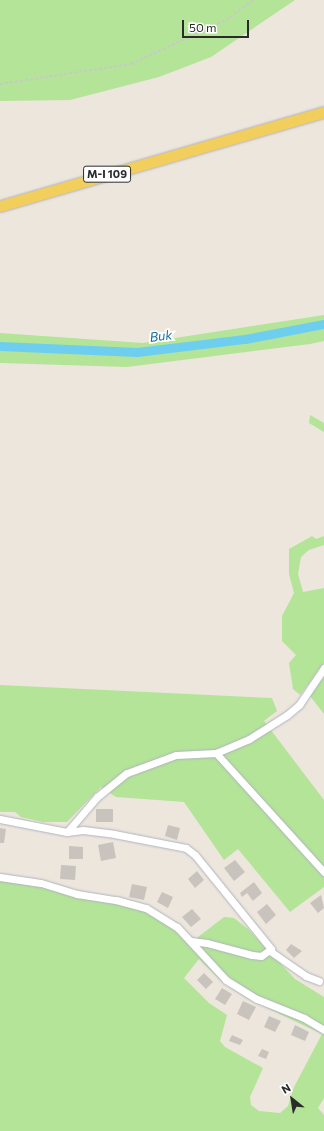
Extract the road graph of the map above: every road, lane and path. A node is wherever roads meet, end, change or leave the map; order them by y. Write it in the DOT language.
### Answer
graph roads {
  1 [pos="254,0"];
  2 [pos="0,84"];
  3 [pos="324,112"];
  4 [pos="0,206"];
  5 [pos="324,668"];
  6 [pos="216,753"];
  7 [pos="0,819"];
  8 [pos="67,832"];
  9 [pos="324,872"];
  10 [pos="0,877"];
  11 [pos="191,941"];
  12 [pos="270,951"];
  13 [pos="318,981"];
  14 [pos="324,1030"];
  1 -- 2 [label="path"];
  3 -- 4 [label="main road, M-I 109"];
  5 -- 6 [label="street"];
  6 -- 8 [label="street"];
  6 -- 9 [label="street"];
  7 -- 8 [label="street"];
  8 -- 12 [label="street"];
  10 -- 11 [label="street"];
  11 -- 12 [label="street"];
  11 -- 14 [label="street"];
  12 -- 13 [label="street"];
}
